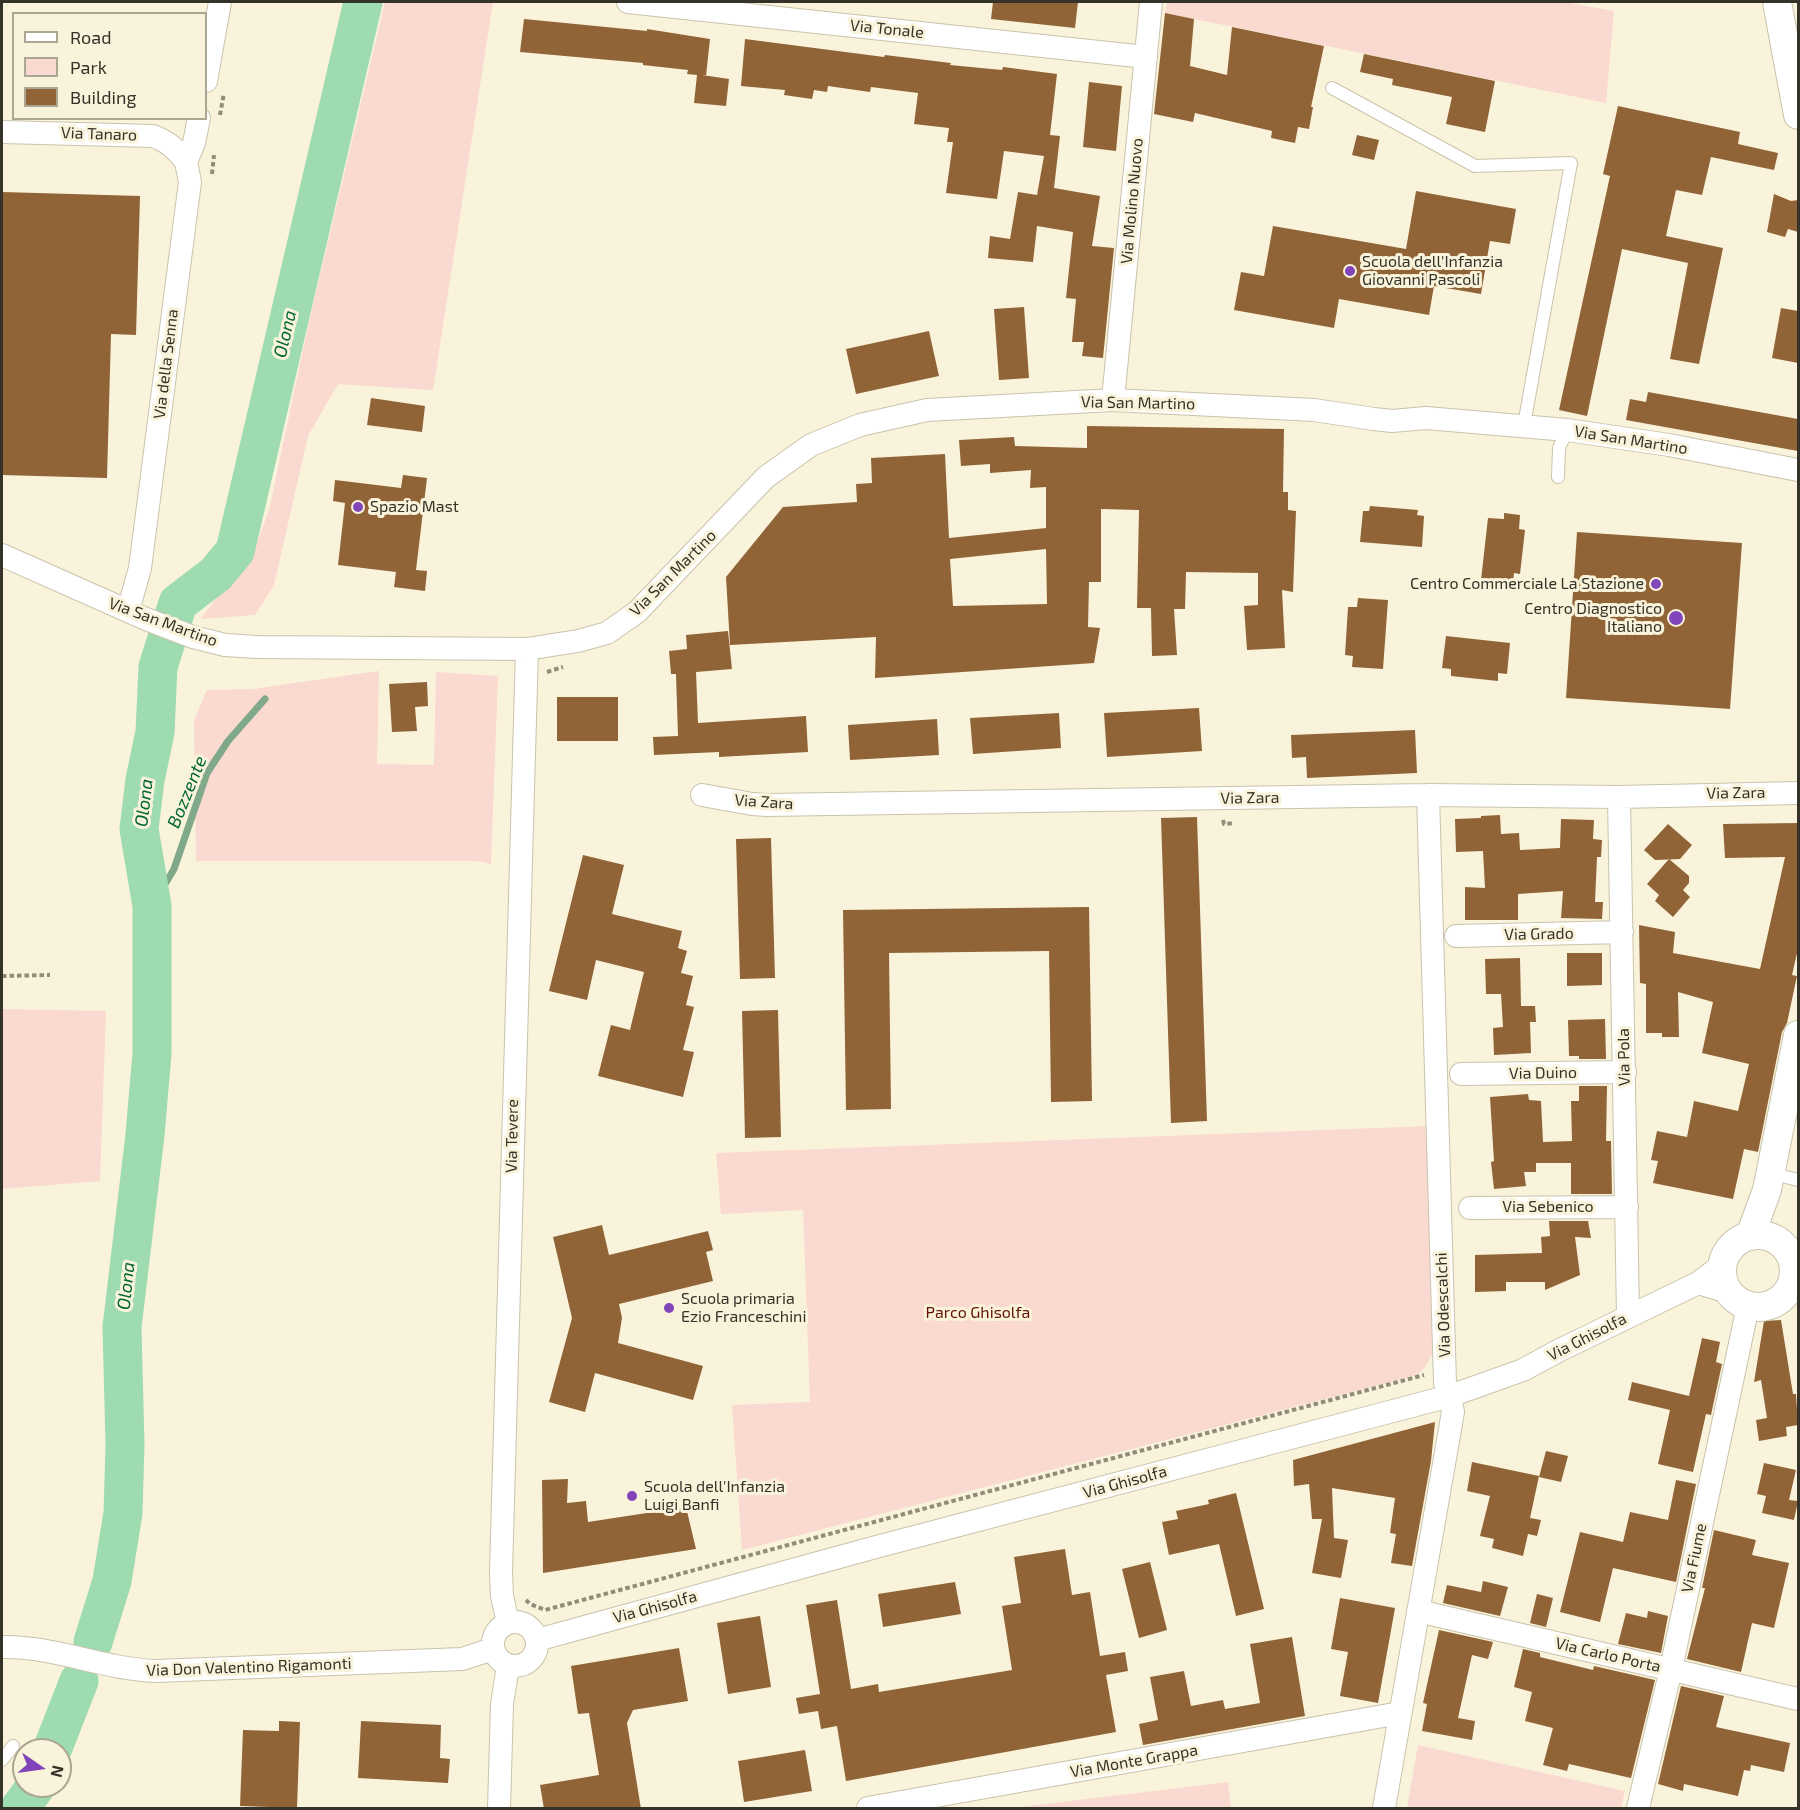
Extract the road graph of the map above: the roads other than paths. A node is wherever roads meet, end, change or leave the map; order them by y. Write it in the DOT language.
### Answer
graph roads {
  1 [pos="220,2"];
  2 [pos="628,2"];
  3 [pos="1151,2"];
  4 [pos="1777,2"];
  5 [pos="1146,57"];
  6 [pos="207,75"];
  7 [pos="1332,88"];
  8 [pos="1798,115"];
  9 [pos="199,120"];
  10 [pos="2,132"];
  11 [pos="186,162"];
  12 [pos="1113,400"];
  13 [pos="1524,425"];
  14 [pos="1568,429"];
  15 [pos="1798,470"];
  16 [pos="1558,477"];
  17 [pos="2,555"];
  18 [pos="137,615"];
  19 [pos="526,649"];
  20 [pos="1798,793"];
  21 [pos="702,795"];
  22 [pos="1428,795"];
  23 [pos="1619,797"];
  24 [pos="1622,932"];
  25 [pos="1456,936"];
  26 [pos="1798,1035"];
  27 [pos="1625,1072"];
  28 [pos="1461,1074"];
  29 [pos="1798,1180"];
  30 [pos="1768,1182"];
  31 [pos="1627,1207"];
  32 [pos="1470,1208"];
  33 [pos="1760,1236"];
  34 [pos="1733,1288"];
  35 [pos="1793,1291"];
  36 [pos="1628,1316"];
  37 [pos="1450,1396"];
  38 [pos="1418,1611"];
  39 [pos="508,1623"];
  40 [pos="537,1640"];
  41 [pos="2,1647"];
  42 [pos="501,1660"];
  43 [pos="1671,1669"];
  44 [pos="1798,1699"];
  45 [pos="1400,1713"];
  46 [pos="12,1747"];
  47 [pos="2,1760"];
  48 [pos="499,1809"];
  49 [pos="868,1809"];
  50 [pos="1384,1809"];
  51 [pos="1638,1809"];
  1 -- 6 [label="street"];
  2 -- 5 [label="street, Via Tonale"];
  3 -- 5 [label="street, Via Molino Nuovo"];
  4 -- 8 [label="street"];
  5 -- 12 [label="street, Via Molino Nuovo"];
  7 -- 13 [label="lane"];
  9 -- 11 [label="street, Via della Senna"];
  10 -- 11 [label="street, Via Tanaro"];
  11 -- 18 [label="street, Via della Senna"];
  12 -- 13 [label="street, Via San Martino"];
  12 -- 19 [label="street, Via San Martino"];
  13 -- 14 [label="street, Via San Martino"];
  14 -- 15 [label="street, Via San Martino"];
  14 -- 16 [label="lane"];
  17 -- 18 [label="street, Via San Martino"];
  18 -- 19 [label="street, Via San Martino"];
  19 -- 39 [label="street, Via Tevere"];
  20 -- 23 [label="street, Via Zara"];
  21 -- 22 [label="street, Via Zara"];
  22 -- 23 [label="street, Via Zara"];
  22 -- 37 [label="street, Via Odescalchi"];
  23 -- 24 [label="street, Via Pola"];
  24 -- 25 [label="street, Via Grado"];
  24 -- 27 [label="street, Via Pola"];
  26 -- 30 [label="street"];
  27 -- 28 [label="street, Via Duino"];
  27 -- 31 [label="street, Via Pola"];
  29 -- 30 [label="lane"];
  30 -- 33 [label="street"];
  31 -- 32 [label="street, Via Sebenico"];
  31 -- 36 [label="street, Via Pola"];
  33 -- 34 [label="street"];
  33 -- 35 [label="street"];
  34 -- 35 [label="street"];
  34 -- 36 [label="street, Via Ghisolfa"];
  34 -- 43 [label="street, Via Fiume"];
  36 -- 37 [label="street, Via Ghisolfa"];
  37 -- 38 [label="street, Via Odescalchi"];
  37 -- 40 [label="street, Via Ghisolfa"];
  38 -- 43 [label="street, Via Carlo Porta"];
  38 -- 45 [label="street, Via Odescalchi"];
  39 -- 40 [label="street"];
  39 -- 42 [label="street"];
  40 -- 42 [label="street"];
  41 -- 42 [label="street, Via Don Valentino Rigamonti"];
  42 -- 48 [label="street"];
  43 -- 44 [label="street, Via Carlo Porta"];
  43 -- 51 [label="street, Via Fiume"];
  45 -- 49 [label="street, Via Monte Grappa"];
  45 -- 50 [label="street, Via Odescalchi"];
  46 -- 47 [label="lane"];
}
